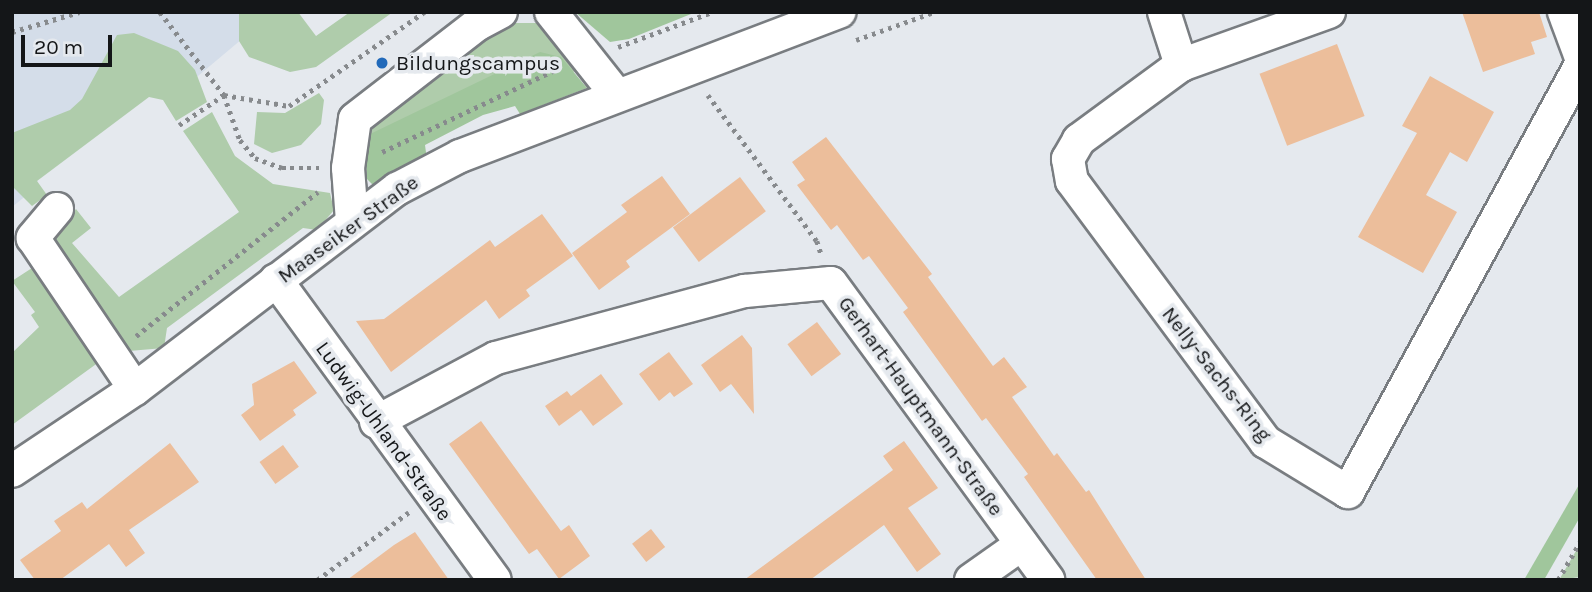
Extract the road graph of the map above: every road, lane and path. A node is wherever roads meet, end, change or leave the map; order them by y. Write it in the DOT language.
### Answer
graph roads {
  1 [pos="79,12"];
  2 [pos="160,12"];
  3 [pos="424,12"];
  4 [pos="501,12"];
  5 [pos="551,12"];
  6 [pos="712,12"];
  7 [pos="934,12"];
  8 [pos="1164,12"];
  9 [pos="1329,12"];
  10 [pos="1564,12"];
  11 [pos="844,22"];
  12 [pos="12,32"];
  13 [pos="1580,55"];
  14 [pos="589,58"];
  15 [pos="1181,65"];
  16 [pos="1580,67"];
  17 [pos="688,68"];
  18 [pos="616,94"];
  19 [pos="224,95"];
  20 [pos="179,125"];
  21 [pos="348,168"];
  22 [pos="57,208"];
  23 [pos="352,221"];
  24 [pos="276,280"];
  25 [pos="831,283"];
  26 [pos="116,361"];
  27 [pos="135,389"];
  28 [pos="376,422"];
  29 [pos="12,471"];
  30 [pos="431,495"];
  31 [pos="1580,542"];
  32 [pos="1022,544"];
  33 [pos="317,580"];
  34 [pos="495,580"];
  35 [pos="971,580"];
  36 [pos="1048,580"];
  37 [pos="1558,580"];
  1 -- 12 [label="path"];
  2 -- 19 [label="path"];
  3 -- 19 [label="path"];
  4 -- 21 [label="street"];
  5 -- 14 [label="street"];
  6 -- 14 [label="path"];
  7 -- 11 [label="path"];
  8 -- 15 [label="street"];
  9 -- 15 [label="street, Nelly-Sachs-Ring"];
  10 -- 13 [label="street"];
  11 -- 17 [label="street, Maaseiker Straße"];
  14 -- 18 [label="street"];
  14 -- 21 [label="path"];
  15 -- 16 [label="street, Nelly-Sachs-Ring"];
  17 -- 18 [label="street, Maaseiker Straße"];
  17 -- 25 [label="path"];
  18 -- 23 [label="street, Maaseiker Straße"];
  19 -- 20 [label="path"];
  19 -- 21 [label="path"];
  21 -- 23 [label="street"];
  21 -- 26 [label="path"];
  22 -- 26 [label="street"];
  23 -- 24 [label="street, Maaseiker Straße"];
  24 -- 27 [label="street, Maaseiker Straße"];
  24 -- 28 [label="street, Ludwig-Uhland-Straße"];
  25 -- 28 [label="street, Gerhart-Hauptmann-Straße"];
  25 -- 32 [label="street, Gerhart-Hauptmann-Straße"];
  26 -- 27 [label="street"];
  27 -- 29 [label="street, Maaseiker Straße"];
  28 -- 30 [label="street, Ludwig-Uhland-Straße"];
  30 -- 33 [label="path"];
  30 -- 34 [label="street, Ludwig-Uhland-Straße"];
  31 -- 37 [label="path"];
  32 -- 35 [label="street"];
  32 -- 36 [label="street, Gerhart-Hauptmann-Straße"];
}
